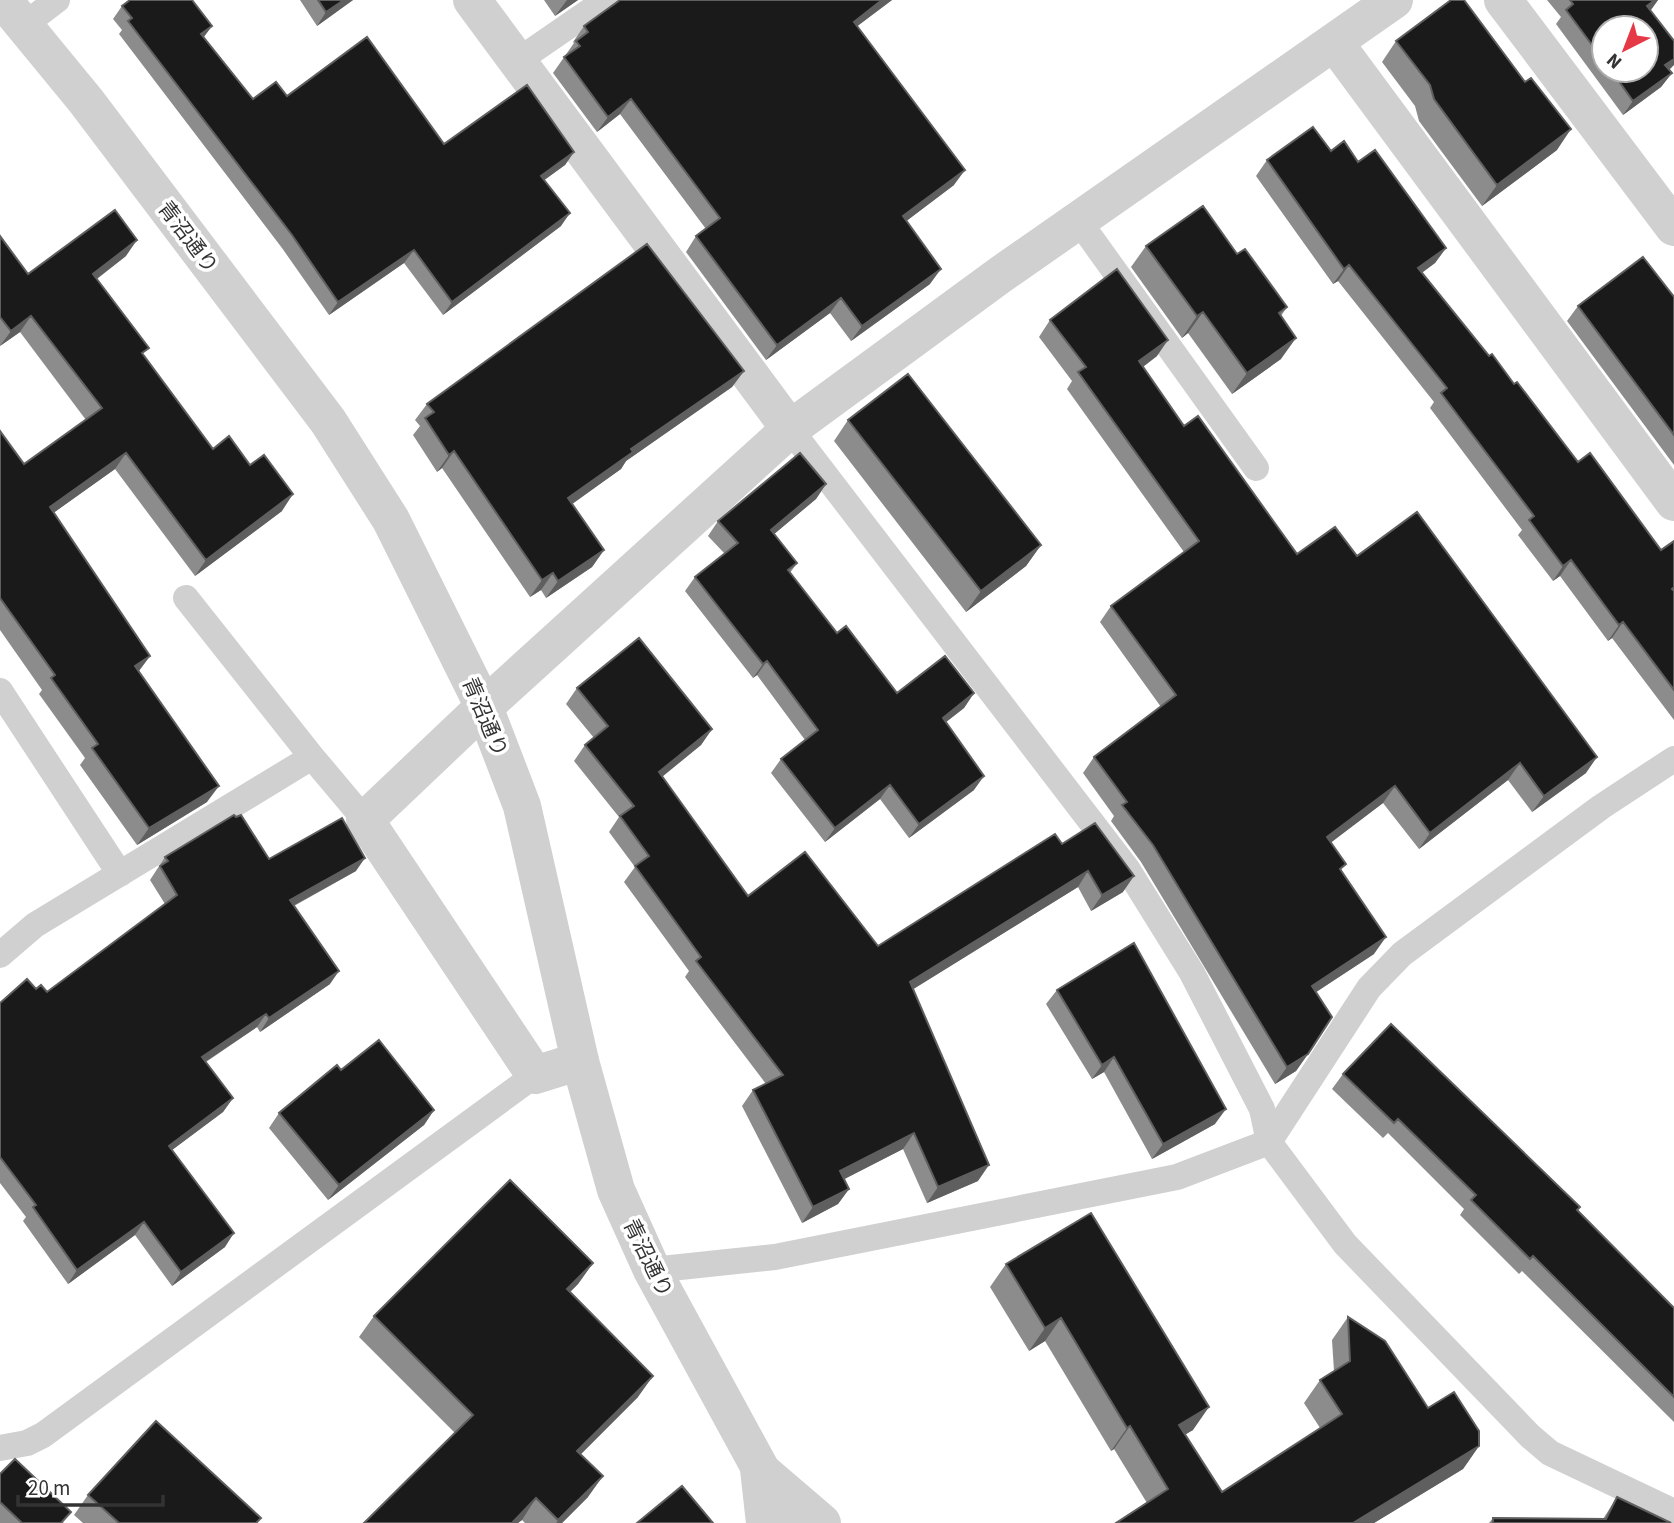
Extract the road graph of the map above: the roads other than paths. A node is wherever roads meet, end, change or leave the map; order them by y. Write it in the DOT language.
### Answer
graph roads {
  1 [pos="57,0"];
  2 [pos="472,0"];
  3 [pos="606,0"];
  4 [pos="1394,0"];
  5 [pos="1503,0"];
  6 [pos="13,13"];
  7 [pos="1334,42"];
  8 [pos="519,60"];
  9 [pos="1078,220"];
  10 [pos="1674,227"];
  11 [pos="790,429"];
  12 [pos="1256,468"];
  13 [pos="1674,502"];
  14 [pos="186,598"];
  15 [pos="0,691"];
  16 [pos="484,707"];
  17 [pos="312,757"];
  18 [pos="1674,759"];
  19 [pos="365,820"];
  20 [pos="120,874"];
  21 [pos="0,955"];
  22 [pos="580,1061"];
  23 [pos="535,1074"];
  24 [pos="1269,1142"];
  25 [pos="652,1270"];
  26 [pos="0,1448"];
  27 [pos="759,1469"];
  28 [pos="1674,1512"];
  29 [pos="765,1523"];
  30 [pos="790,1523"];
  31 [pos="822,1523"];
  1 -- 6 [label="lane"];
  2 -- 8 [label="street"];
  3 -- 8 [label="lane"];
  4 -- 7 [label="street"];
  5 -- 10 [label="street"];
  6 -- 16 [label="street, 青沼通り"];
  7 -- 9 [label="street"];
  7 -- 13 [label="street"];
  8 -- 11 [label="street"];
  9 -- 11 [label="street"];
  9 -- 12 [label="lane"];
  11 -- 16 [label="street"];
  11 -- 24 [label="lane"];
  14 -- 17 [label="lane"];
  15 -- 20 [label="lane"];
  16 -- 19 [label="street"];
  16 -- 22 [label="street, 青沼通り"];
  17 -- 19 [label="lane"];
  17 -- 20 [label="lane"];
  18 -- 24 [label="lane"];
  19 -- 23 [label="street"];
  20 -- 21 [label="lane"];
  22 -- 23 [label="street"];
  22 -- 25 [label="street, 青沼通り"];
  23 -- 26 [label="lane"];
  24 -- 25 [label="lane"];
  24 -- 28 [label="lane"];
  25 -- 27 [label="street, 青沼通り"];
  27 -- 29 [label="street"];
  27 -- 30 [label="street, 青沼通り"];
  27 -- 31 [label="street"];
}
